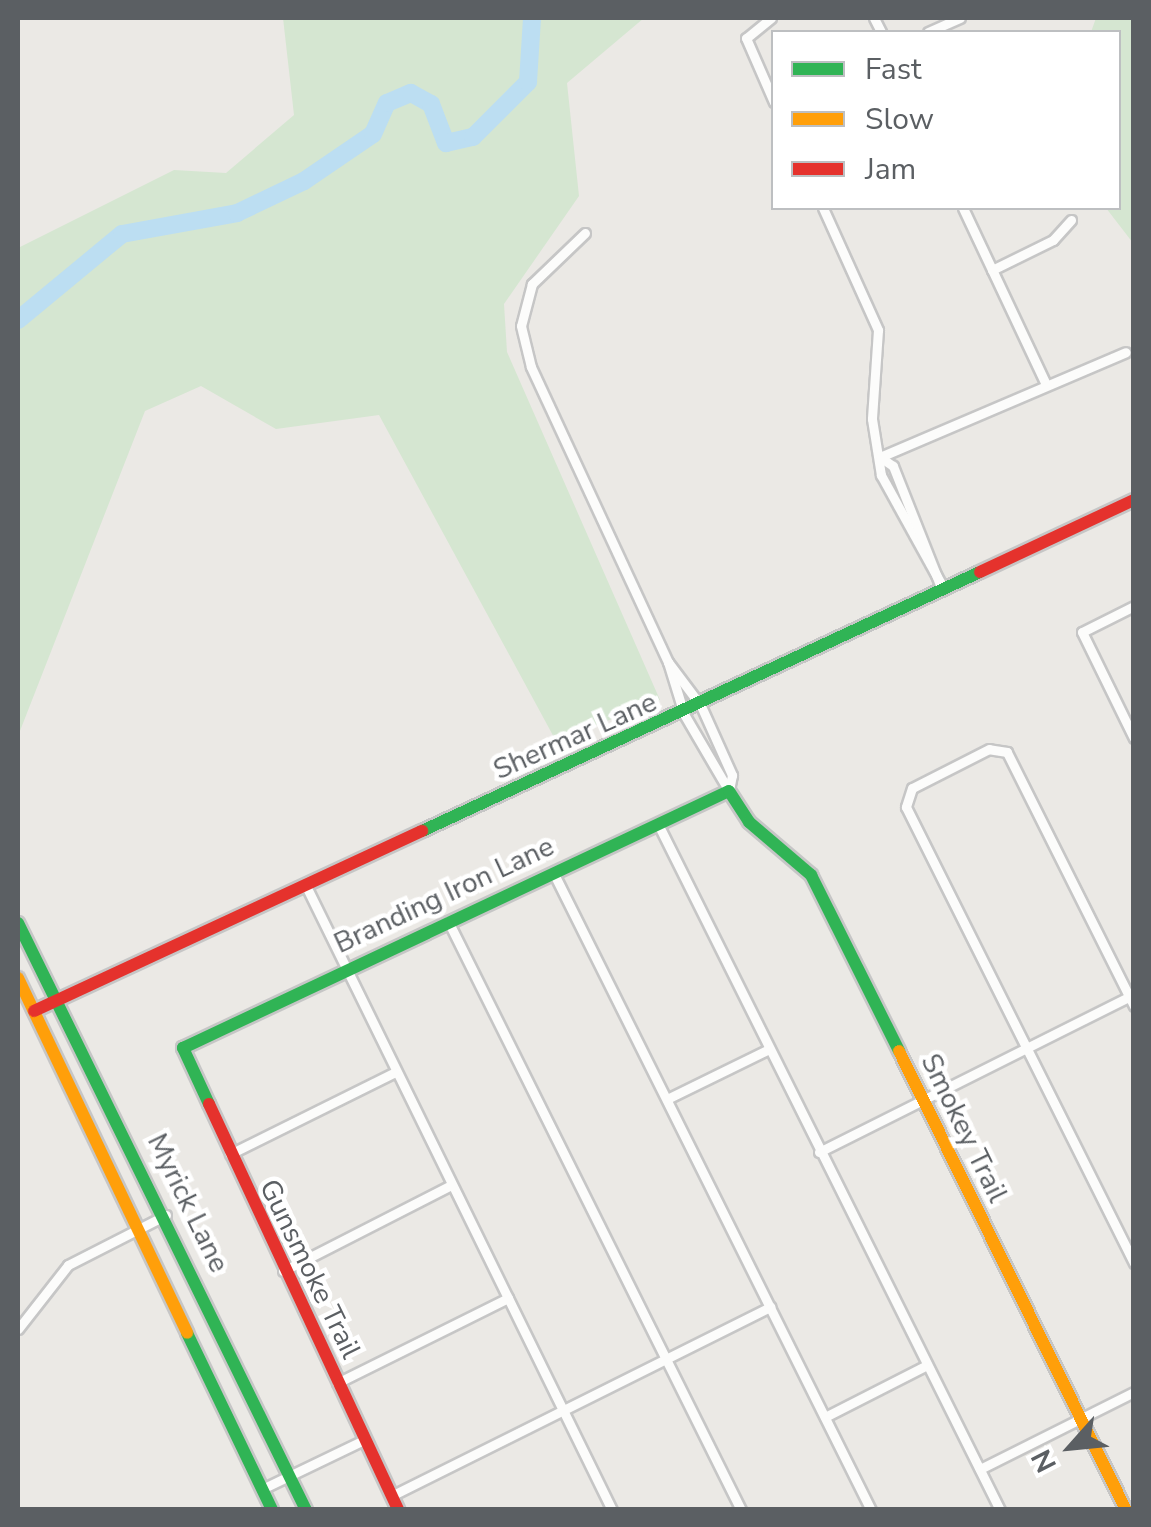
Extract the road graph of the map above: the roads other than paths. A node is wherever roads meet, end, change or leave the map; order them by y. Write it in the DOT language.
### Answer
graph roads {
  1 [pos="770,18"];
  2 [pos="960,18"];
  3 [pos="933,30"];
  4 [pos="771,95"];
  5 [pos="824,210"];
  6 [pos="964,210"];
  7 [pos="1071,220"];
  8 [pos="586,232"];
  9 [pos="992,270"];
  10 [pos="1126,352"];
  11 [pos="1045,382"];
  12 [pos="880,458"];
  13 [pos="1134,500"];
  14 [pos="941,586"];
  15 [pos="1134,606"];
  16 [pos="668,662"];
  17 [pos="701,706"];
  18 [pos="684,714"];
  19 [pos="1134,738"];
  20 [pos="729,791"];
  21 [pos="658,824"];
  22 [pos="554,872"];
  23 [pos="306,886"];
  24 [pos="448,920"];
  25 [pos="18,922"];
  26 [pos="344,968"];
  27 [pos="18,978"];
  28 [pos="61,998"];
  29 [pos="1132,999"];
  30 [pos="34,1011"];
  31 [pos="183,1048"];
  32 [pos="769,1048"];
  33 [pos="1027,1048"];
  34 [pos="395,1072"];
  35 [pos="667,1100"];
  36 [pos="922,1100"];
  37 [pos="819,1152"];
  38 [pos="228,1155"];
  39 [pos="451,1185"];
  40 [pos="166,1215"];
  41 [pos="138,1228"];
  42 [pos="1134,1263"];
  43 [pos="284,1270"];
  44 [pos="508,1298"];
  45 [pos="770,1307"];
  46 [pos="18,1329"];
  47 [pos="666,1359"];
  48 [pos="928,1366"];
  49 [pos="337,1382"];
  50 [pos="1134,1392"];
  51 [pos="562,1410"];
  52 [pos="826,1417"];
  53 [pos="1081,1418"];
  54 [pos="364,1440"];
  55 [pos="980,1469"];
  56 [pos="290,1476"];
  57 [pos="262,1489"];
  58 [pos="391,1496"];
  59 [pos="272,1510"];
  60 [pos="306,1510"];
  61 [pos="398,1510"];
  62 [pos="612,1510"];
  63 [pos="741,1510"];
  64 [pos="871,1510"];
  65 [pos="1000,1510"];
  66 [pos="1126,1510"];
  1 -- 4 [label="street"];
  2 -- 3 [label="street"];
  5 -- 12 [label="street"];
  6 -- 9 [label="street"];
  7 -- 9 [label="street"];
  8 -- 16 [label="street"];
  9 -- 11 [label="street"];
  10 -- 11 [label="street"];
  11 -- 12 [label="street"];
  12 -- 14 [label="street"];
  13 -- 14 [label="street, Shermar Lane"];
  14 -- 17 [label="street, Shermar Lane"];
  15 -- 19 [label="street"];
  16 -- 17 [label="street, Smokey Trail"];
  16 -- 18 [label="street, Smokey Trail"];
  17 -- 18 [label="street, Shermar Lane"];
  17 -- 20 [label="street, Smokey Trail"];
  18 -- 20 [label="street, Smokey Trail"];
  18 -- 23 [label="street, Shermar Lane"];
  20 -- 21 [label="street, Branding Iron Lane"];
  20 -- 36 [label="street, Smokey Trail"];
  21 -- 22 [label="street, Branding Iron Lane"];
  21 -- 32 [label="street"];
  22 -- 24 [label="street, Branding Iron Lane"];
  22 -- 35 [label="street"];
  23 -- 26 [label="street"];
  23 -- 28 [label="street, Shermar Lane"];
  24 -- 26 [label="street, Branding Iron Lane"];
  24 -- 47 [label="street"];
  25 -- 28 [label="street, Myrick Lane"];
  26 -- 31 [label="street, Branding Iron Lane"];
  26 -- 34 [label="street"];
  27 -- 30 [label="street, Myrick Lane"];
  28 -- 30 [label="street, Shermar Lane"];
  28 -- 40 [label="street, Myrick Lane"];
  29 -- 33 [label="street"];
  29 -- 33 [label="street"];
  30 -- 41 [label="street, Myrick Lane"];
  31 -- 38 [label="street, Gunsmoke Trail"];
  32 -- 35 [label="street"];
  32 -- 37 [label="street"];
  33 -- 36 [label="street"];
  33 -- 42 [label="street"];
  34 -- 38 [label="street"];
  34 -- 39 [label="street"];
  35 -- 45 [label="street"];
  36 -- 37 [label="street"];
  36 -- 53 [label="street, Smokey Trail"];
  37 -- 48 [label="street"];
  38 -- 43 [label="street, Gunsmoke Trail"];
  39 -- 43 [label="street"];
  39 -- 44 [label="street"];
  40 -- 41 [label="street"];
  40 -- 56 [label="street, Myrick Lane"];
  41 -- 46 [label="street"];
  41 -- 57 [label="street, Myrick Lane"];
  43 -- 49 [label="street, Gunsmoke Trail"];
  44 -- 49 [label="street"];
  44 -- 51 [label="street"];
  45 -- 47 [label="street"];
  45 -- 52 [label="street"];
  47 -- 51 [label="street"];
  47 -- 63 [label="street"];
  48 -- 52 [label="street"];
  48 -- 55 [label="street"];
  49 -- 54 [label="street, Gunsmoke Trail"];
  50 -- 53 [label="street"];
  51 -- 58 [label="street"];
  51 -- 62 [label="street"];
  52 -- 64 [label="street"];
  53 -- 55 [label="street"];
  53 -- 66 [label="street, Smokey Trail"];
  54 -- 56 [label="street"];
  54 -- 58 [label="street, Gunsmoke Trail"];
  55 -- 65 [label="street"];
  56 -- 57 [label="street"];
  56 -- 60 [label="street, Myrick Lane"];
  57 -- 59 [label="street, Myrick Lane"];
  58 -- 61 [label="street, Gunsmoke Trail"];
}
